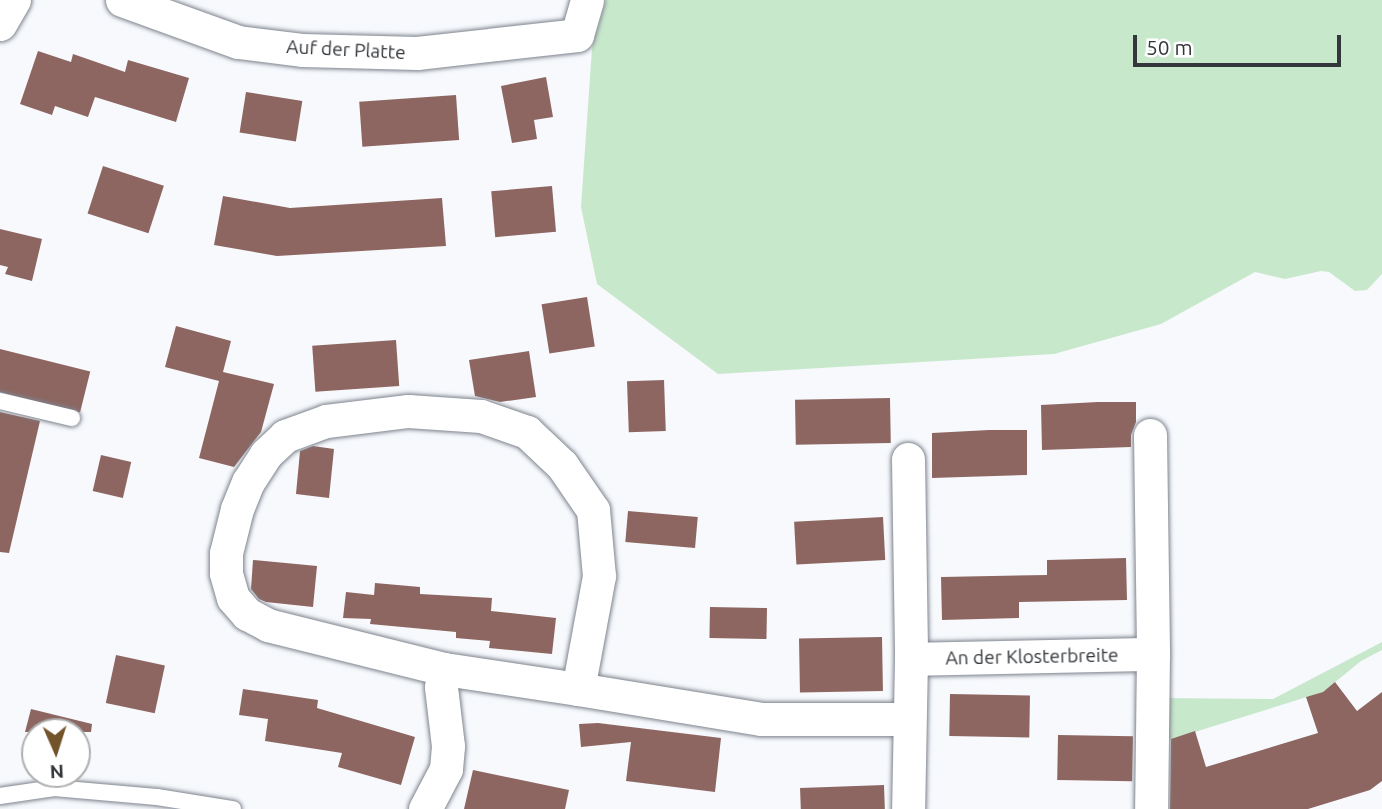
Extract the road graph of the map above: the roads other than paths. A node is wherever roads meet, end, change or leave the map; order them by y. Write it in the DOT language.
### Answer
graph roads {
  1 [pos="14,0"];
  2 [pos="122,0"];
  3 [pos="587,0"];
  4 [pos="0,24"];
  5 [pos="0,401"];
  6 [pos="72,418"];
  7 [pos="1150,435"];
  8 [pos="908,459"];
  9 [pos="1153,654"];
  10 [pos="911,659"];
  11 [pos="444,669"];
  12 [pos="578,689"];
  13 [pos="909,719"];
  14 [pos="0,796"];
  15 [pos="233,809"];
  16 [pos="425,809"];
  17 [pos="908,809"];
  18 [pos="1151,809"];
  1 -- 4 [label="street"];
  2 -- 3 [label="street, Auf der Platte"];
  5 -- 6 [label="lane"];
  7 -- 9 [label="street"];
  8 -- 10 [label="street"];
  9 -- 10 [label="street, An der Klosterbreite"];
  9 -- 18 [label="street"];
  10 -- 13 [label="street"];
  11 -- 12 [label="street"];
  11 -- 12 [label="street"];
  11 -- 16 [label="street"];
  12 -- 13 [label="street"];
  13 -- 17 [label="street"];
  14 -- 15 [label="lane"];
}
